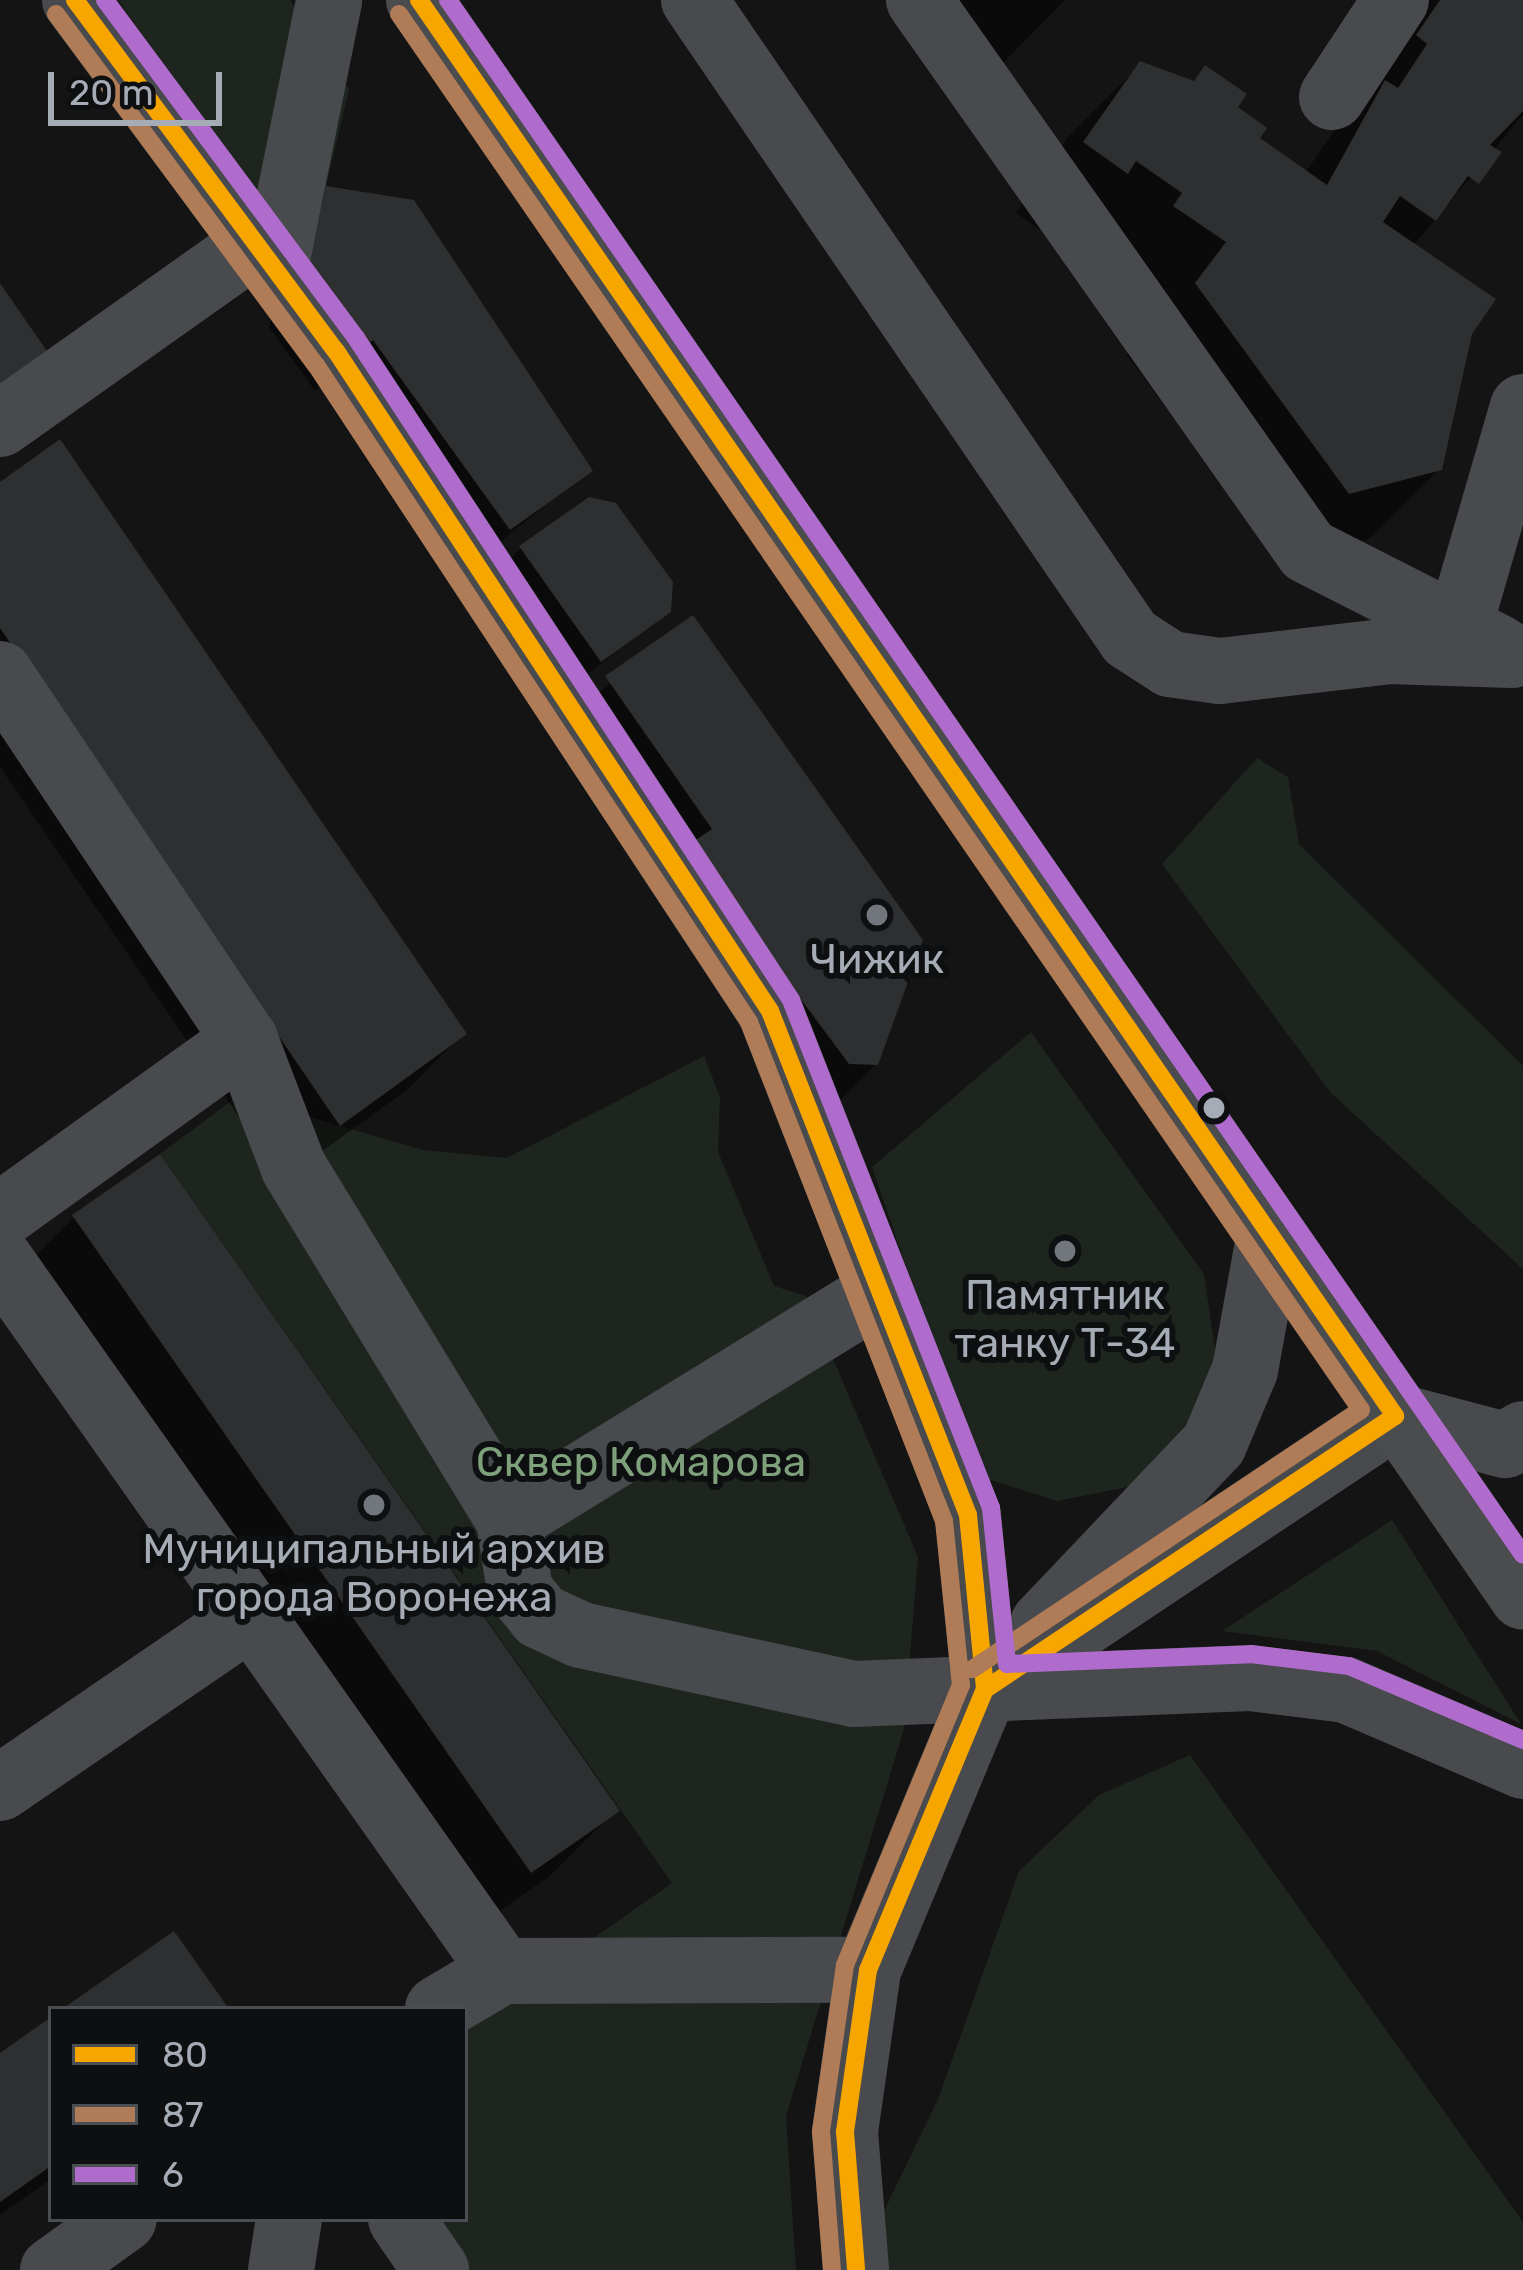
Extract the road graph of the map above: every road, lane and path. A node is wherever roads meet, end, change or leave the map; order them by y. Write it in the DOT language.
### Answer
graph roads {
  1 [pos="75,0"];
  2 [pos="328,0"];
  3 [pos="419,0"];
  4 [pos="694,0"];
  5 [pos="919,0"];
  6 [pos="1396,0"];
  7 [pos="1332,97"];
  8 [pos="266,256"];
  9 [pos="1523,407"];
  10 [pos="0,424"];
  11 [pos="1498,648"];
  12 [pos="0,674"];
  13 [pos="245,1040"];
  14 [pos="1270,1234"];
  15 [pos="2,1255"];
  16 [pos="880,1292"];
  17 [pos="1395,1416"];
  18 [pos="1523,1434"];
  19 [pos="509,1520"];
  20 [pos="1523,1598"];
  21 [pos="251,1616"];
  22 [pos="985,1689"];
  23 [pos="1523,1766"];
  24 [pos="0,1788"];
  25 [pos="868,1970"];
  26 [pos="502,1971"];
  27 [pos="444,2006"];
  28 [pos="120,2222"];
  29 [pos="289,2222"];
  30 [pos="403,2222"];
  31 [pos="53,2270"];
  32 [pos="281,2270"];
  33 [pos="436,2270"];
  34 [pos="856,2270"];
  1 -- 8 [label="street"];
  2 -- 8 [label="street"];
  3 -- 14 [label="highway"];
  4 -- 11 [label="street"];
  5 -- 11 [label="street"];
  6 -- 7 [label="street"];
  8 -- 10 [label="street"];
  8 -- 16 [label="street"];
  9 -- 11 [label="street"];
  12 -- 13 [label="street"];
  13 -- 15 [label="street"];
  13 -- 19 [label="street"];
  14 -- 17 [label="highway"];
  14 -- 22 [label="street"];
  15 -- 21 [label="street"];
  16 -- 19 [label="street"];
  16 -- 22 [label="street"];
  17 -- 18 [label="street"];
  17 -- 20 [label="highway"];
  17 -- 22 [label="street"];
  19 -- 22 [label="street"];
  21 -- 24 [label="street"];
  21 -- 26 [label="street"];
  22 -- 23 [label="street"];
  22 -- 25 [label="street"];
  25 -- 26 [label="street"];
  25 -- 34 [label="street"];
  26 -- 27 [label="street"];
  28 -- 31 [label="street"];
  29 -- 32 [label="street"];
  30 -- 33 [label="street"];
}
